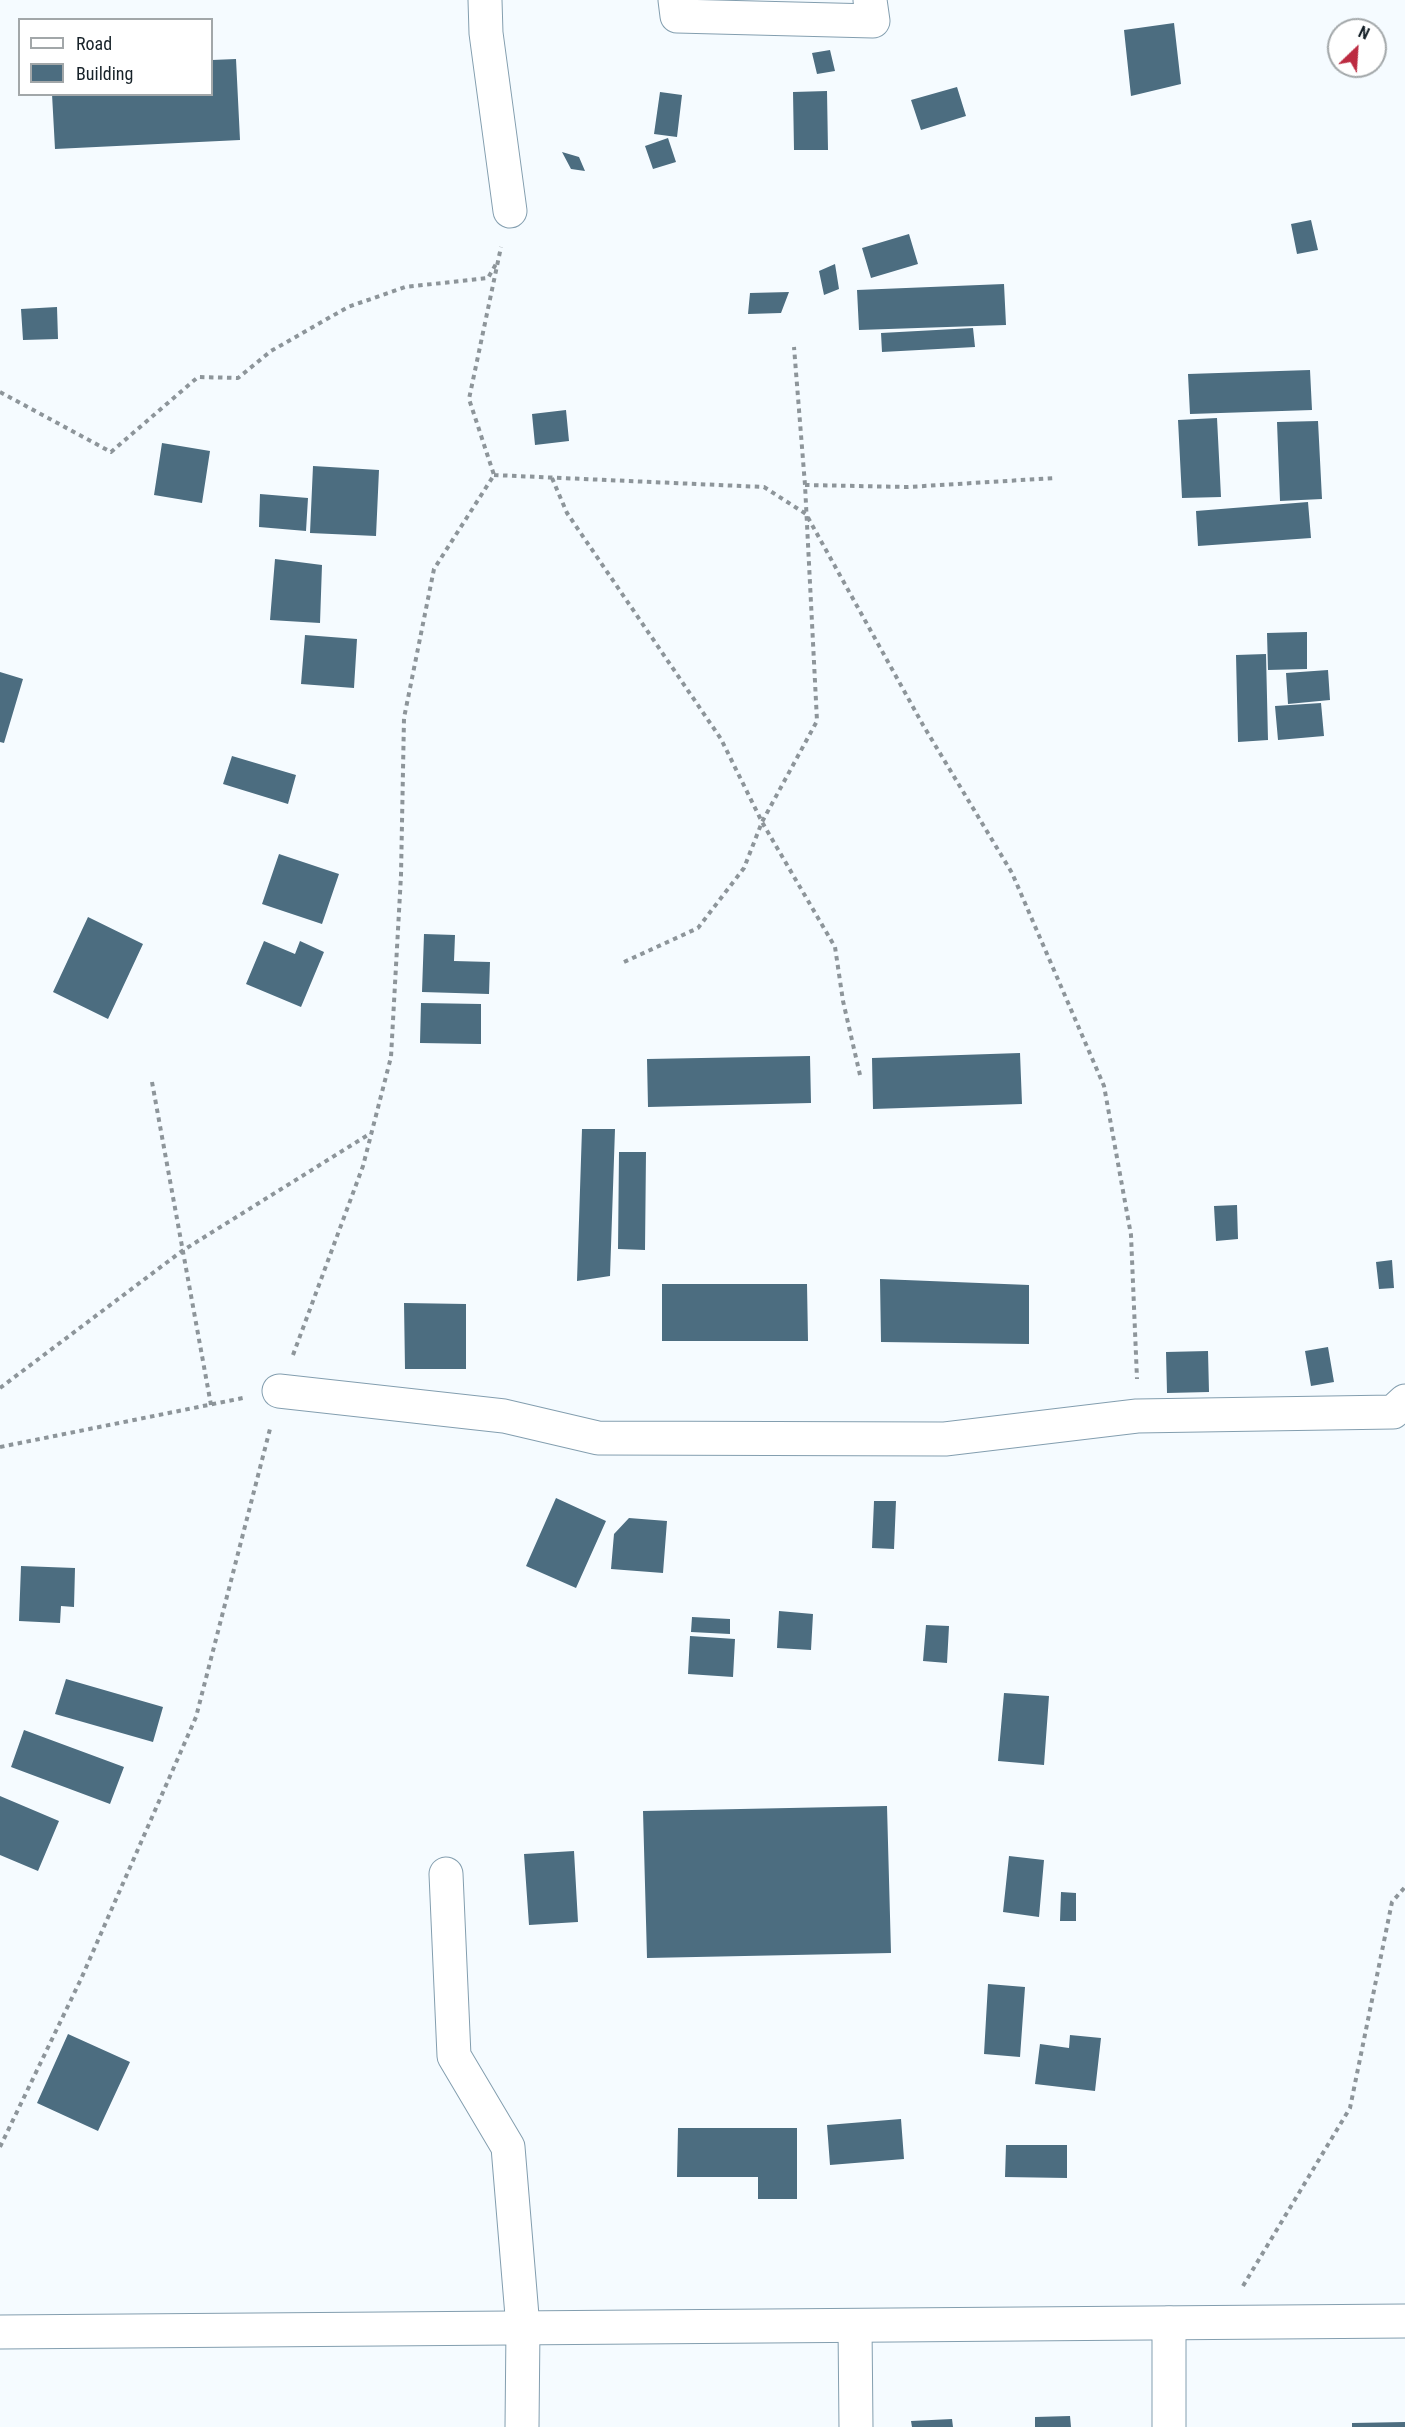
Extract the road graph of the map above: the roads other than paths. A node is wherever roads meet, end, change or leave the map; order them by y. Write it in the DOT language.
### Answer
graph roads {
  1 [pos="485,0"];
  2 [pos="675,0"];
  3 [pos="870,0"];
  4 [pos="510,211"];
  5 [pos="279,1391"];
  6 [pos="1405,1401"];
  7 [pos="446,1874"];
  8 [pos="1405,2321"];
  9 [pos="1169,2323"];
  10 [pos="855,2326"];
  11 [pos="523,2328"];
  12 [pos="0,2332"];
  13 [pos="522,2427"];
  14 [pos="856,2427"];
  15 [pos="1169,2427"];
  1 -- 4 [label="street"];
  2 -- 3 [label="street"];
  5 -- 6 [label="street"];
  7 -- 11 [label="street"];
  8 -- 9 [label="street"];
  9 -- 10 [label="street"];
  9 -- 15 [label="street"];
  10 -- 11 [label="street"];
  10 -- 14 [label="street"];
  11 -- 12 [label="street"];
  11 -- 13 [label="street"];
}
